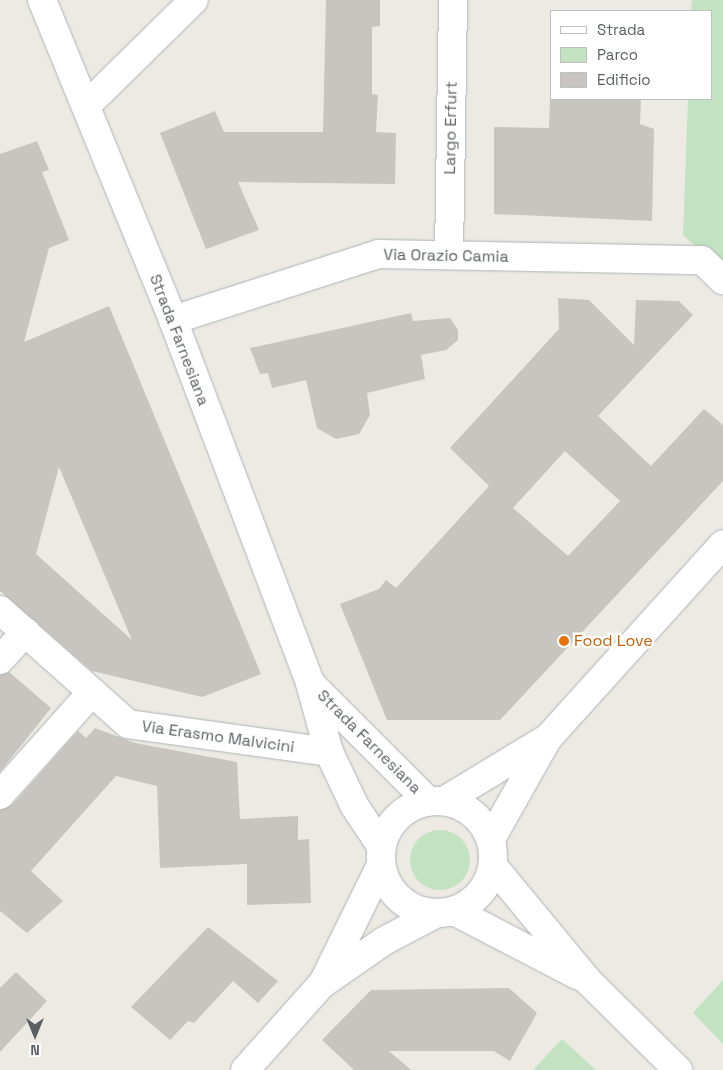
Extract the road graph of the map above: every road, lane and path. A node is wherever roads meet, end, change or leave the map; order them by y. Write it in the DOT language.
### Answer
graph roads {
  1 [pos="42,0"];
  2 [pos="194,0"];
  3 [pos="453,0"];
  4 [pos="86,106"];
  5 [pos="449,255"];
  6 [pos="723,280"];
  7 [pos="172,320"];
  8 [pos="723,544"];
  9 [pos="0,610"];
  10 [pos="25,632"];
  11 [pos="0,660"];
  12 [pos="310,683"];
  13 [pos="92,692"];
  14 [pos="548,738"];
  15 [pos="329,752"];
  16 [pos="0,795"];
  17 [pos="436,801"];
  18 [pos="492,839"];
  19 [pos="381,855"];
  20 [pos="494,866"];
  21 [pos="445,912"];
  22 [pos="588,981"];
  23 [pos="322,984"];
  24 [pos="245,1070"];
  25 [pos="678,1070"];
  1 -- 4 [label="street, Strada Farnesiana"];
  2 -- 4 [label="street"];
  3 -- 5 [label="street, Largo Erfurt"];
  4 -- 7 [label="street, Strada Farnesiana"];
  5 -- 6 [label="street, Via Orazio Camia"];
  5 -- 7 [label="street, Via Orazio Camia"];
  7 -- 12 [label="street, Strada Farnesiana"];
  8 -- 14 [label="street"];
  9 -- 10 [label="street, Via Erasmo Malvicini"];
  10 -- 11 [label="street"];
  10 -- 13 [label="street, Via Erasmo Malvicini"];
  12 -- 15 [label="street, Strada Farnesiana"];
  12 -- 17 [label="street, Strada Farnesiana"];
  13 -- 15 [label="street, Via Erasmo Malvicini"];
  13 -- 16 [label="street"];
  14 -- 17 [label="street"];
  14 -- 18 [label="street"];
  15 -- 19 [label="street, Strada Farnesiana"];
  17 -- 18 [label="street"];
  17 -- 19 [label="street"];
  18 -- 20 [label="street"];
  19 -- 21 [label="street"];
  19 -- 23 [label="street"];
  20 -- 21 [label="street"];
  20 -- 22 [label="street"];
  21 -- 22 [label="street"];
  21 -- 23 [label="street"];
  22 -- 25 [label="street"];
  23 -- 24 [label="street"];
}
